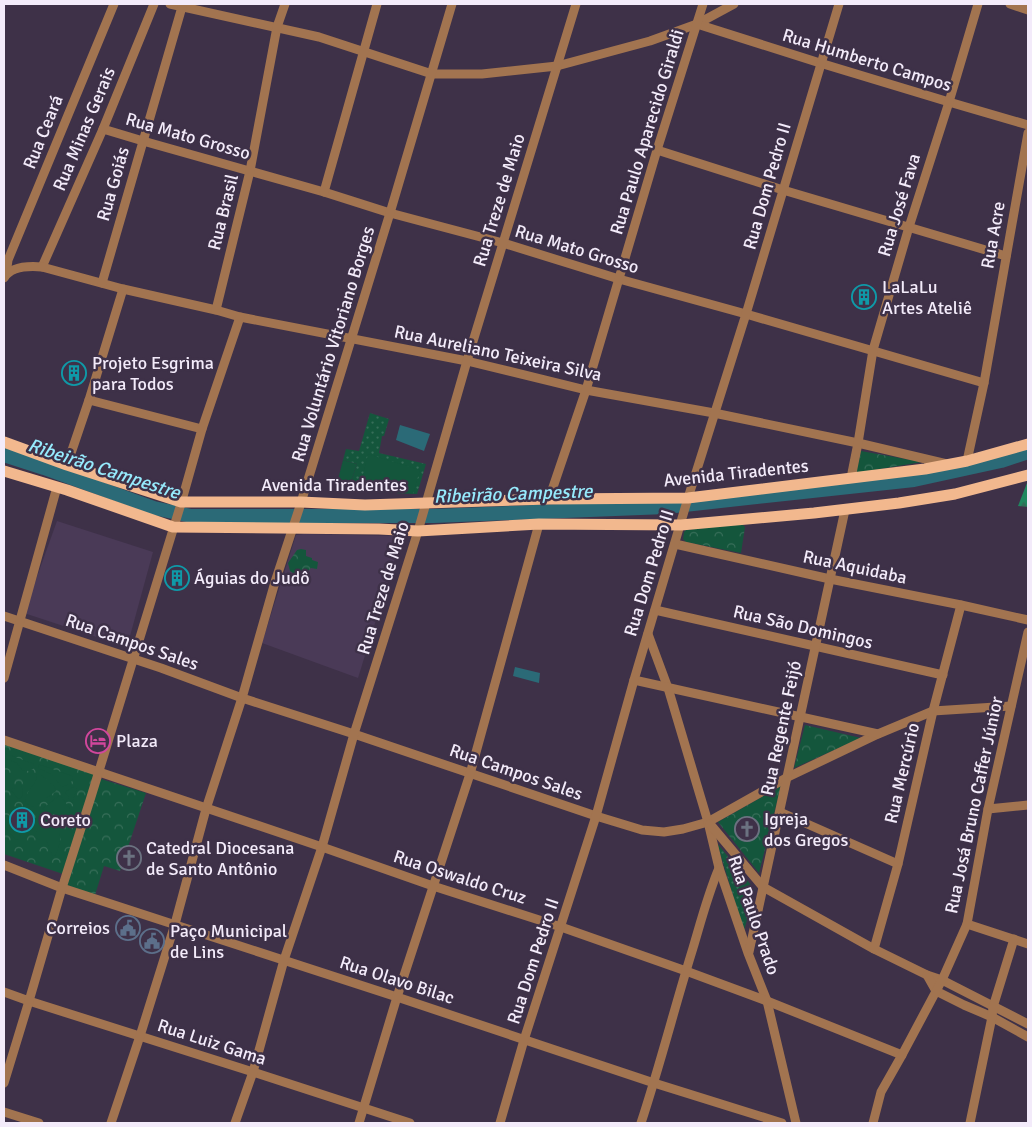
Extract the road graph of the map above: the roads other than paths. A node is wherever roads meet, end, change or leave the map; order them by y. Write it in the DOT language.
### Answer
graph roads {
  1 [pos="114,4"];
  2 [pos="154,4"];
  3 [pos="170,4"];
  4 [pos="285,4"];
  5 [pos="377,4"];
  6 [pos="452,4"];
  7 [pos="576,4"];
  8 [pos="703,4"];
  9 [pos="734,4"];
  10 [pos="838,4"];
  11 [pos="978,4"];
  12 [pos="1010,4"];
  13 [pos="182,7"];
  14 [pos="1028,10"];
  15 [pos="697,24"];
  16 [pos="276,27"];
  17 [pos="363,52"];
  18 [pos="820,63"];
  19 [pos="557,66"];
  20 [pos="432,74"];
  21 [pos="949,102"];
  22 [pos="1028,125"];
  23 [pos="104,129"];
  24 [pos="1028,134"];
  25 [pos="143,141"];
  26 [pos="657,150"];
  27 [pos="250,171"];
  28 [pos="783,190"];
  29 [pos="324,192"];
  30 [pos="390,213"];
  31 [pos="909,227"];
  32 [pos="504,243"];
  33 [pos="1006,256"];
  34 [pos="42,266"];
  35 [pos="5,276"];
  36 [pos="619,279"];
  37 [pos="102,284"];
  38 [pos="123,289"];
  39 [pos="216,310"];
  40 [pos="746,314"];
  41 [pos="240,316"];
  42 [pos="352,339"];
  43 [pos="873,350"];
  44 [pos="466,361"];
  45 [pos="984,383"];
  46 [pos="586,390"];
  47 [pos="89,400"];
  48 [pos="714,413"];
  49 [pos="202,429"];
  50 [pos="4,442"];
  51 [pos="858,443"];
  52 [pos="1028,444"];
  53 [pos="967,461"];
  54 [pos="950,464"];
  55 [pos="67,465"];
  56 [pos="4,471"];
  57 [pos="1028,475"];
  58 [pos="851,478"];
  59 [pos="57,487"];
  60 [pos="549,499"];
  61 [pos="688,501"];
  62 [pos="180,504"];
  63 [pos="300,506"];
  64 [pos="425,506"];
  65 [pos="845,510"];
  66 [pos="682,521"];
  67 [pos="538,524"];
  68 [pos="174,525"];
  69 [pos="293,525"];
  70 [pos="419,528"];
  71 [pos="675,544"];
  72 [pos="830,579"];
  73 [pos="961,605"];
  74 [pos="655,610"];
  75 [pos="4,616"];
  76 [pos="1028,620"];
  77 [pos="20,622"];
  78 [pos="1028,632"];
  79 [pos="648,633"];
  80 [pos="815,646"];
  81 [pos="133,659"];
  82 [pos="943,675"];
  83 [pos="4,678"];
  84 [pos="634,680"];
  85 [pos="668,688"];
  86 [pos="242,698"];
  87 [pos="1011,706"];
  88 [pos="933,711"];
  89 [pos="800,717"];
  90 [pos="354,734"];
  91 [pos="878,734"];
  92 [pos="4,740"];
  93 [pos="99,771"];
  94 [pos="470,774"];
  95 [pos="788,777"];
  96 [pos="1028,805"];
  97 [pos="206,809"];
  98 [pos="988,809"];
  99 [pos="780,812"];
  100 [pos="596,816"];
  101 [pos="708,822"];
  102 [pos="322,847"];
  103 [pos="898,864"];
  104 [pos="4,865"];
  105 [pos="719,868"];
  106 [pos="433,886"];
  107 [pos="62,888"];
  108 [pos="763,888"];
  109 [pos="175,924"];
  110 [pos="967,924"];
  111 [pos="561,927"];
  112 [pos="1014,940"];
  113 [pos="1028,944"];
  114 [pos="874,949"];
  115 [pos="748,953"];
  116 [pos="284,960"];
  117 [pos="686,971"];
  118 [pos="927,975"];
  119 [pos="942,980"];
  120 [pos="936,991"];
  121 [pos="4,992"];
  122 [pos="397,997"];
  123 [pos="29,1001"];
  124 [pos="767,1001"];
  125 [pos="993,1007"];
  126 [pos="992,1017"];
  127 [pos="1028,1024"];
  128 [pos="140,1036"];
  129 [pos="1028,1037"];
  130 [pos="524,1040"];
  131 [pos="902,1055"];
  132 [pos="253,1072"];
  133 [pos="4,1083"];
  134 [pos="654,1083"];
  135 [pos="363,1108"];
  136 [pos="4,1112"];
  137 [pos="39,1123"];
  138 [pos="111,1123"];
  139 [pos="235,1123"];
  140 [pos="359,1123"];
  141 [pos="410,1123"];
  142 [pos="500,1123"];
  143 [pos="641,1123"];
  144 [pos="782,1123"];
  145 [pos="796,1123"];
  146 [pos="873,1123"];
  147 [pos="970,1123"];
  1 -- 35 [label="street, Rua Ceará"];
  2 -- 23 [label="street, Rua Minas Gerais"];
  3 -- 13 [label="street"];
  4 -- 16 [label="street, Rua Brasil"];
  5 -- 17 [label="street"];
  6 -- 20 [label="street, Rua Voluntário Vitoriano Borges"];
  7 -- 19 [label="street, Rua Treze de Maio"];
  8 -- 15 [label="street, Rua Paulo Aparecido Giraldi"];
  9 -- 15 [label="street"];
  10 -- 18 [label="street, Rua Dom Pedro II"];
  11 -- 21 [label="street, Rua José Fava"];
  12 -- 14 [label="street"];
  13 -- 16 [label="street"];
  13 -- 25 [label="street, Rua Goiás"];
  15 -- 18 [label="street, Rua Humberto Campos"];
  15 -- 19 [label="street"];
  15 -- 26 [label="street, Rua Paulo Aparecido Giraldi"];
  16 -- 17 [label="street"];
  16 -- 27 [label="street, Rua Brasil"];
  17 -- 20 [label="street"];
  17 -- 29 [label="street"];
  18 -- 21 [label="street, Rua Humberto Campos"];
  18 -- 28 [label="street, Rua Dom Pedro II"];
  19 -- 20 [label="street"];
  19 -- 32 [label="street, Rua Treze de Maio"];
  20 -- 30 [label="street, Rua Voluntário Vitoriano Borges"];
  21 -- 22 [label="street, Rua Humberto Campos"];
  21 -- 31 [label="street, Rua José Fava"];
  23 -- 25 [label="street, Rua Mato Grosso"];
  23 -- 34 [label="street, Rua Minas Gerais"];
  24 -- 33 [label="street, Rua Acre"];
  25 -- 27 [label="street, Rua Mato Grosso"];
  25 -- 37 [label="street, Rua Goiás"];
  26 -- 28 [label="street"];
  26 -- 36 [label="street, Rua Paulo Aparecido Giraldi"];
  27 -- 29 [label="street, Rua Mato Grosso"];
  27 -- 39 [label="street, Rua Brasil"];
  28 -- 31 [label="street"];
  28 -- 40 [label="street, Rua Dom Pedro II"];
  29 -- 30 [label="street, Rua Mato Grosso"];
  30 -- 32 [label="street, Rua Mato Grosso"];
  30 -- 42 [label="street, Rua Voluntário Vitoriano Borges"];
  31 -- 33 [label="street"];
  31 -- 43 [label="street, Rua José Fava"];
  32 -- 36 [label="street, Rua Mato Grosso"];
  32 -- 44 [label="street, Rua Treze de Maio"];
  33 -- 45 [label="street, Rua Acre"];
  34 -- 35 [label="street"];
  34 -- 37 [label="street, Rua Aureliano Teixeira Silva"];
  36 -- 40 [label="street, Rua Mato Grosso"];
  36 -- 46 [label="street, Rua Paulo Aparecido Giraldi"];
  37 -- 38 [label="street, Rua Aureliano Teixeira Silva"];
  38 -- 39 [label="street, Rua Aureliano Teixeira Silva"];
  38 -- 47 [label="street"];
  39 -- 41 [label="street, Rua Aureliano Teixeira Silva"];
  40 -- 43 [label="street, Rua Mato Grosso"];
  40 -- 48 [label="street, Rua Dom Pedro II"];
  41 -- 42 [label="street, Rua Aureliano Teixeira Silva"];
  41 -- 49 [label="street"];
  42 -- 44 [label="street, Rua Aureliano Teixeira Silva"];
  42 -- 63 [label="street, Rua Voluntário Vitoriano Borges"];
  43 -- 45 [label="street, Rua Mato Grosso"];
  43 -- 51 [label="street, Rua José Fava"];
  44 -- 46 [label="street, Rua Aureliano Teixeira Silva"];
  44 -- 64 [label="street, Rua Treze de Maio"];
  45 -- 53 [label="street, Rua Acre"];
  46 -- 48 [label="street, Rua Aureliano Teixeira Silva"];
  46 -- 60 [label="street, Rua Paulo Aparecido Giraldi"];
  47 -- 49 [label="street"];
  47 -- 55 [label="street"];
  48 -- 51 [label="street, Rua Aureliano Teixeira Silva"];
  48 -- 61 [label="street, Rua Dom Pedro II"];
  49 -- 62 [label="street"];
  50 -- 55 [label="main road, Avenida Tiradentes"];
  51 -- 54 [label="street, Rua Aureliano Teixeira Silva"];
  51 -- 58 [label="street, Rua José Fava"];
  52 -- 53 [label="main road, Avenida Tiradentes"];
  53 -- 54 [label="main road, Avenida Tiradentes"];
  54 -- 58 [label="main road, Avenida Tiradentes"];
  55 -- 62 [label="main road, Avenida Tiradentes"];
  56 -- 59 [label="main road"];
  57 -- 65 [label="main road"];
  58 -- 61 [label="main road, Avenida Tiradentes"];
  59 -- 68 [label="main road"];
  59 -- 77 [label="street"];
  60 -- 61 [label="main road, Avenida Tiradentes"];
  60 -- 64 [label="main road, Avenida Tiradentes"];
  61 -- 66 [label="street, Rua Dom Pedro II"];
  62 -- 63 [label="main road, Avenida Tiradentes"];
  62 -- 68 [label="street"];
  63 -- 64 [label="main road, Avenida Tiradentes"];
  63 -- 69 [label="street, Rua Voluntário Vitoriano Borges"];
  64 -- 70 [label="street, Rua Treze de Maio"];
  65 -- 66 [label="main road"];
  65 -- 72 [label="street, Rua Regente Feijó"];
  66 -- 67 [label="main road"];
  66 -- 71 [label="street, Rua Dom Pedro II"];
  67 -- 70 [label="main road"];
  67 -- 94 [label="street"];
  68 -- 69 [label="main road"];
  68 -- 81 [label="street"];
  69 -- 70 [label="main road"];
  69 -- 86 [label="street, Rua Voluntário Vitoriano Borges"];
  70 -- 90 [label="street, Rua Treze de Maio"];
  71 -- 72 [label="street, Rua Aquidaba"];
  71 -- 74 [label="street, Rua Dom Pedro II"];
  72 -- 73 [label="street, Rua Aquidaba"];
  72 -- 80 [label="street, Rua Regente Feijó"];
  73 -- 76 [label="street, Rua Aquidaba"];
  73 -- 82 [label="street, Rua Mercúrio"];
  74 -- 79 [label="street, Rua Dom Pedro II"];
  74 -- 80 [label="street, Rua São Domingos"];
  75 -- 77 [label="street, Rua Campos Sales"];
  77 -- 81 [label="street, Rua Campos Sales"];
  77 -- 83 [label="street"];
  78 -- 87 [label="street, Rua Josá Bruno Caffer Júnior"];
  79 -- 84 [label="street, Rua Dom Pedro II"];
  79 -- 85 [label="street, Rua Paulo Prado"];
  80 -- 82 [label="street, Rua São Domingos"];
  80 -- 89 [label="street, Rua Regente Feijó"];
  81 -- 86 [label="street, Rua Campos Sales"];
  81 -- 93 [label="street"];
  82 -- 88 [label="street, Rua Mercúrio"];
  84 -- 85 [label="street"];
  84 -- 100 [label="street, Rua Dom Pedro II"];
  85 -- 89 [label="street"];
  85 -- 101 [label="street, Rua Paulo Prado"];
  86 -- 90 [label="street, Rua Campos Sales"];
  86 -- 97 [label="street, Rua Voluntário Vitoriano Borges"];
  87 -- 88 [label="street, Rua Campos Sales"];
  87 -- 98 [label="street, Rua Josá Bruno Caffer Júnior"];
  88 -- 91 [label="street, Rua Campos Sales"];
  88 -- 103 [label="street, Rua Mercúrio"];
  89 -- 91 [label="street"];
  89 -- 95 [label="street, Rua Regente Feijó"];
  90 -- 94 [label="street, Rua Campos Sales"];
  90 -- 102 [label="street, Rua Treze de Maio"];
  91 -- 95 [label="street, Rua Campos Sales"];
  92 -- 93 [label="street, Rua Oswaldo Cruz"];
  93 -- 97 [label="street, Rua Oswaldo Cruz"];
  93 -- 107 [label="street"];
  94 -- 100 [label="street, Rua Campos Sales"];
  94 -- 106 [label="street"];
  95 -- 99 [label="street, Rua Regente Feijó"];
  95 -- 101 [label="street, Rua Campos Sales"];
  96 -- 98 [label="street"];
  97 -- 102 [label="street, Rua Oswaldo Cruz"];
  97 -- 109 [label="street, Rua Voluntário Vitoriano Borges"];
  98 -- 110 [label="street, Rua Josá Bruno Caffer Júnior"];
  99 -- 103 [label="street"];
  99 -- 108 [label="street, Rua Regente Feijó"];
  100 -- 101 [label="street, Rua Campos Sales"];
  100 -- 111 [label="street, Rua Dom Pedro II"];
  101 -- 105 [label="street, Rua Paulo Prado"];
  101 -- 108 [label="street"];
  102 -- 106 [label="street, Rua Oswaldo Cruz"];
  102 -- 116 [label="street, Rua Treze de Maio"];
  103 -- 114 [label="street, Rua Mercúrio"];
  104 -- 107 [label="street, Rua Olavo Bilac"];
  105 -- 115 [label="street, Rua Paulo Prado"];
  105 -- 117 [label="street"];
  106 -- 111 [label="street, Rua Oswaldo Cruz"];
  106 -- 122 [label="street"];
  107 -- 109 [label="street, Rua Olavo Bilac"];
  107 -- 123 [label="street"];
  108 -- 114 [label="street"];
  108 -- 115 [label="street, Rua Regente Feijó"];
  109 -- 116 [label="street, Rua Olavo Bilac"];
  109 -- 128 [label="street, Rua Voluntário Vitoriano Borges"];
  110 -- 112 [label="street"];
  110 -- 119 [label="street, Rua Josá Bruno Caffer Júnior"];
  111 -- 117 [label="street, Rua Oswaldo Cruz"];
  111 -- 130 [label="street, Rua Dom Pedro II"];
  112 -- 113 [label="street"];
  112 -- 125 [label="street"];
  114 -- 118 [label="street"];
  115 -- 124 [label="street, Rua Paulo Prado"];
  116 -- 122 [label="street, Rua Olavo Bilac"];
  116 -- 132 [label="street, Rua Treze de Maio"];
  117 -- 124 [label="street, Rua Oswaldo Cruz"];
  117 -- 134 [label="street"];
  118 -- 119 [label="street"];
  118 -- 120 [label="street"];
  119 -- 120 [label="street, Rua Josá Bruno Caffer Júnior"];
  119 -- 125 [label="street"];
  120 -- 126 [label="street"];
  120 -- 131 [label="street, Rua Josá Bruno Caffer Júnior"];
  121 -- 123 [label="street, Rua Luiz Gama"];
  122 -- 130 [label="street, Rua Olavo Bilac"];
  122 -- 135 [label="street"];
  123 -- 128 [label="street, Rua Luiz Gama"];
  123 -- 133 [label="street"];
  124 -- 131 [label="street, Rua Oswaldo Cruz"];
  124 -- 145 [label="street, Rua Paulo Prado"];
  125 -- 126 [label="street"];
  125 -- 127 [label="street"];
  126 -- 129 [label="street"];
  126 -- 147 [label="street"];
  128 -- 132 [label="street, Rua Luiz Gama"];
  128 -- 138 [label="street, Rua Voluntário Vitoriano Borges"];
  130 -- 134 [label="street, Rua Olavo Bilac"];
  130 -- 142 [label="street, Rua Dom Pedro II"];
  131 -- 146 [label="street, Rua Josá Bruno Caffer Júnior"];
  132 -- 135 [label="street, Rua Luiz Gama"];
  132 -- 139 [label="street, Rua Treze de Maio"];
  134 -- 143 [label="street"];
  134 -- 144 [label="street, Rua Olavo Bilac"];
  135 -- 140 [label="street"];
  135 -- 141 [label="street, Rua Luiz Gama"];
  136 -- 137 [label="street"];
}
